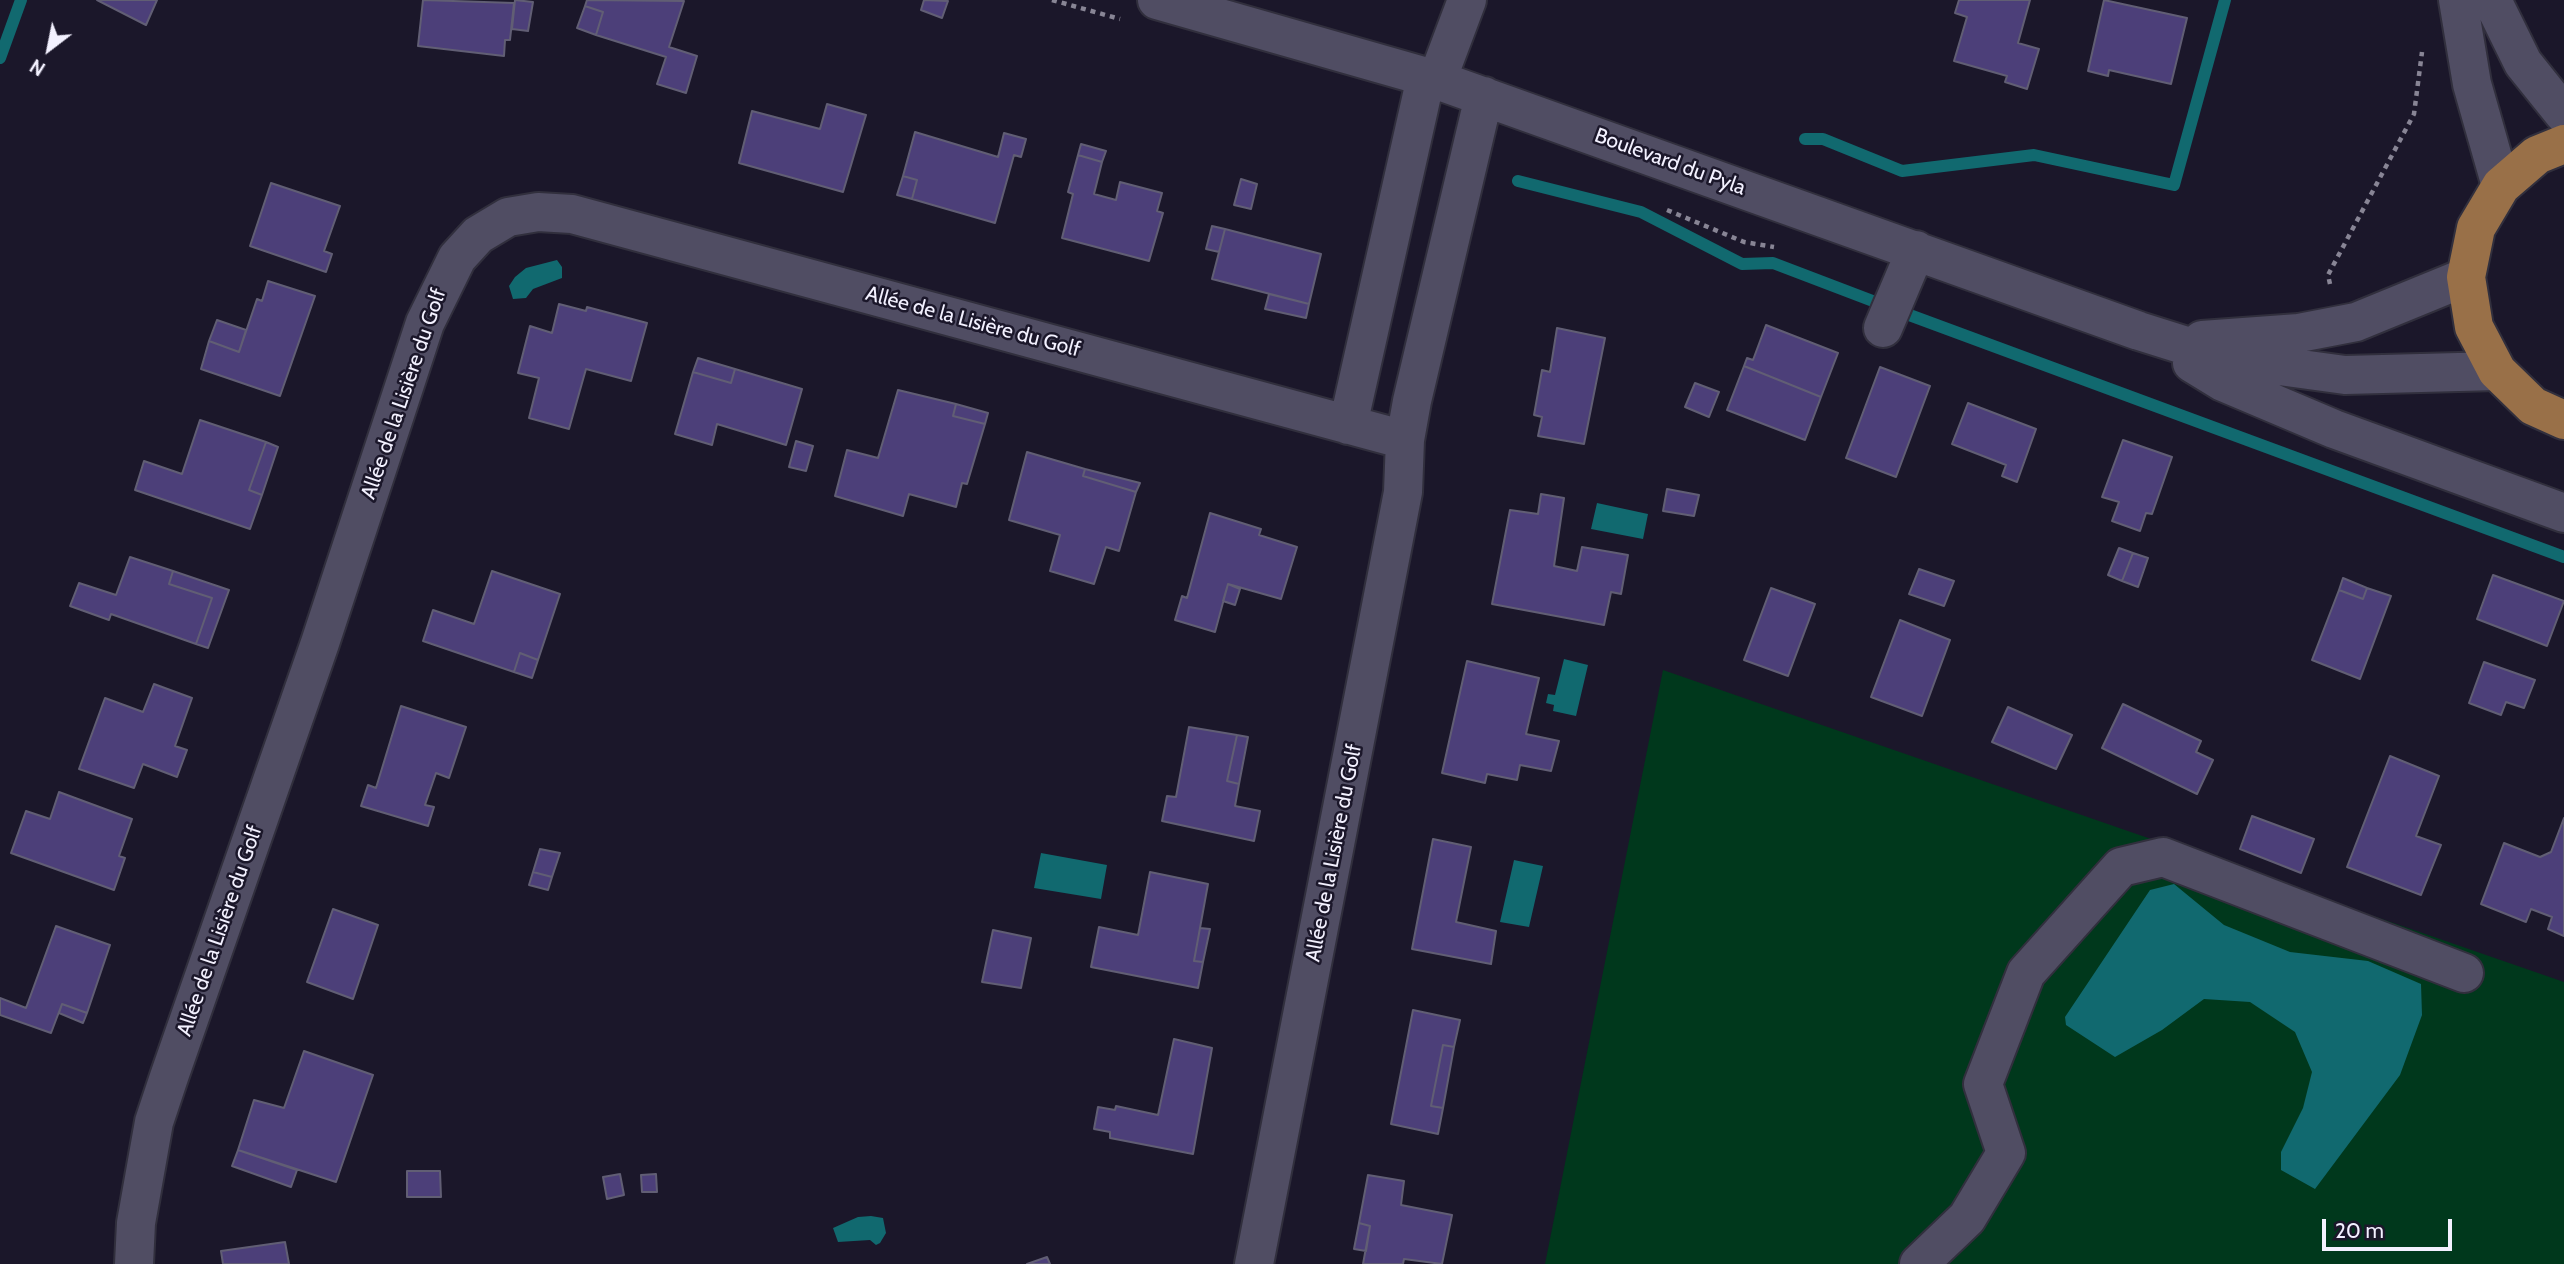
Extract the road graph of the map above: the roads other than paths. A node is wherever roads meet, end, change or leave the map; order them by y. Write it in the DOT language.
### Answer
graph roads {
  1 [pos="1157,0"];
  2 [pos="1467,0"];
  3 [pos="2458,0"];
  4 [pos="2492,0"];
  5 [pos="1431,79"];
  6 [pos="1484,96"];
  7 [pos="2564,114"];
  8 [pos="2564,144"];
  9 [pos="2501,186"];
  10 [pos="1916,250"];
  11 [pos="2466,277"];
  12 [pos="1883,328"];
  13 [pos="2139,331"];
  14 [pos="2178,342"];
  15 [pos="2497,371"];
  16 [pos="2564,420"];
  17 [pos="1348,425"];
  18 [pos="1405,440"];
  19 [pos="2564,513"];
  20 [pos="2464,973"];
  21 [pos="134,1264"];
  22 [pos="1254,1264"];
  23 [pos="1919,1264"];
  1 -- 5 [label="street, Boulevard du Pyla"];
  2 -- 5 [label="street"];
  3 -- 9 [label="street"];
  4 -- 7 [label="street"];
  5 -- 6 [label="street, Boulevard du Pyla"];
  5 -- 17 [label="street"];
  6 -- 10 [label="street, Boulevard du Pyla"];
  6 -- 18 [label="street, Allée de la Lisière du Golf"];
  8 -- 9 [label="main road"];
  9 -- 11 [label="main road"];
  10 -- 12 [label="street"];
  10 -- 13 [label="street, Boulevard du Pyla"];
  11 -- 14 [label="street"];
  11 -- 15 [label="main road"];
  13 -- 14 [label="street, Boulevard du Pyla"];
  13 -- 19 [label="street"];
  14 -- 15 [label="street, Boulevard du Pyla"];
  15 -- 16 [label="main road"];
  17 -- 18 [label="street, Allée de la Lisière du Golf"];
  17 -- 21 [label="street, Allée de la Lisière du Golf"];
  18 -- 22 [label="street, Allée de la Lisière du Golf"];
  20 -- 23 [label="street"];
}
